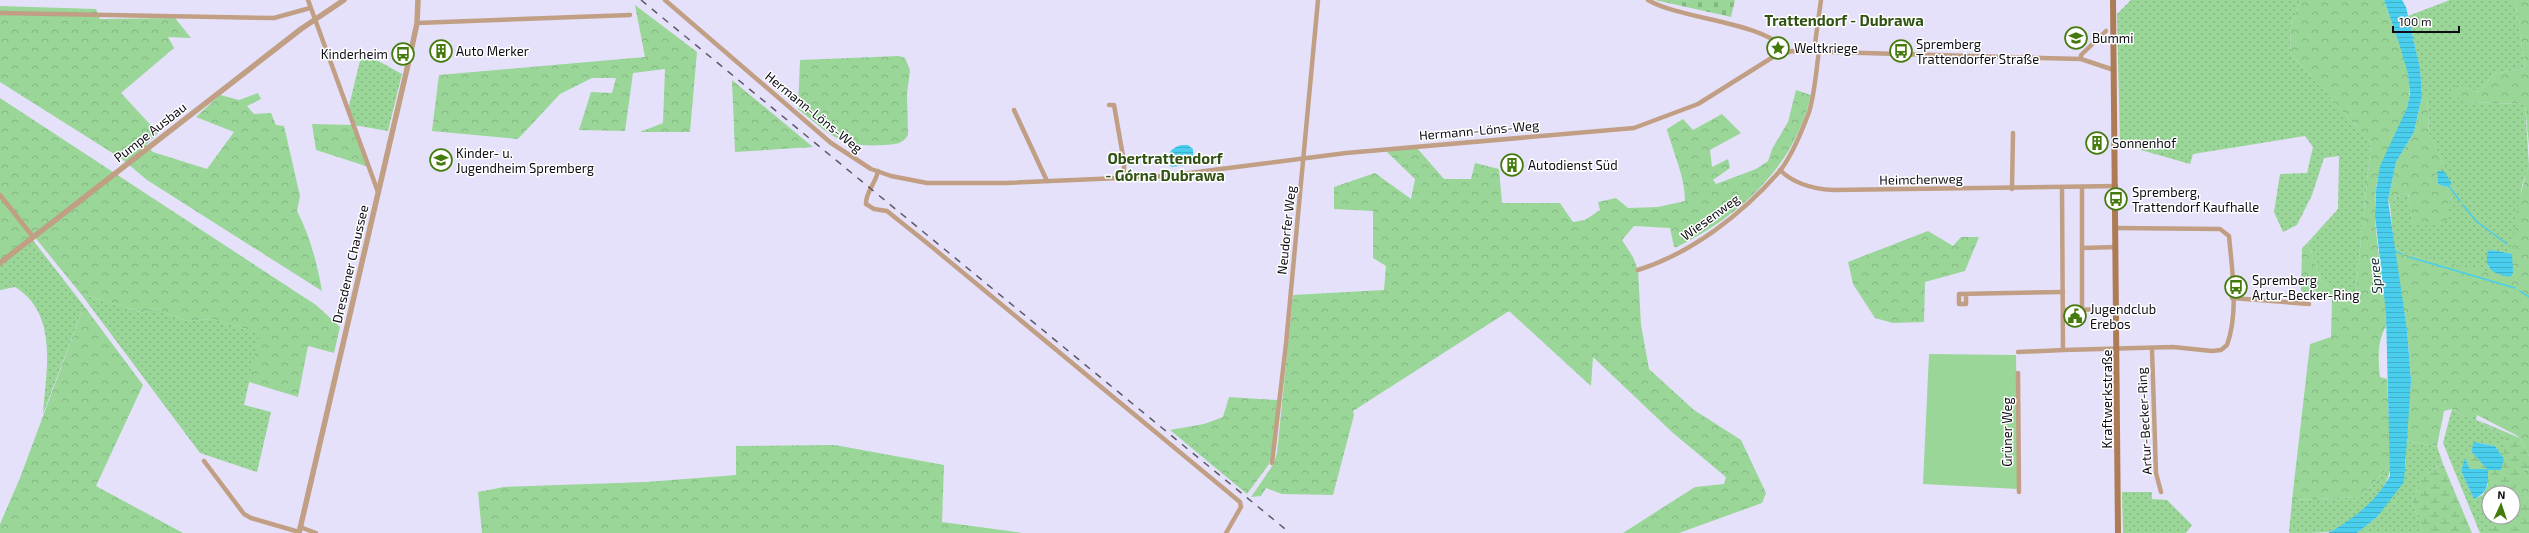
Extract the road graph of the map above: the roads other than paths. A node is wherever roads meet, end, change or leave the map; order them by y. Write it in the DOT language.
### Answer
graph roads {
  1 [pos="308,0"];
  2 [pos="344,0"];
  3 [pos="418,0"];
  4 [pos="665,0"];
  5 [pos="1318,0"];
  6 [pos="1648,0"];
  7 [pos="1821,0"];
  8 [pos="2113,0"];
  9 [pos="310,8"];
  10 [pos="0,13"];
  11 [pos="630,16"];
  12 [pos="314,19"];
  13 [pos="417,23"];
  14 [pos="2106,30"];
  15 [pos="1787,51"];
  16 [pos="1816,51"];
  17 [pos="2081,60"];
  18 [pos="2114,70"];
  19 [pos="1109,105"];
  20 [pos="1014,110"];
  21 [pos="2013,133"];
  22 [pos="1304,158"];
  23 [pos="1780,170"];
  24 [pos="878,171"];
  25 [pos="1124,178"];
  26 [pos="1047,181"];
  27 [pos="2116,186"];
  28 [pos="2062,187"];
  29 [pos="2082,187"];
  30 [pos="2012,189"];
  31 [pos="378,192"];
  32 [pos="0,195"];
  33 [pos="2116,228"];
  34 [pos="33,237"];
  35 [pos="2116,247"];
  36 [pos="2082,248"];
  37 [pos="0,263"];
  38 [pos="1638,270"];
  39 [pos="2063,292"];
  40 [pos="1966,294"];
  41 [pos="2232,298"];
  42 [pos="2309,304"];
  43 [pos="2117,309"];
  44 [pos="2063,310"];
  45 [pos="2082,310"];
  46 [pos="2152,349"];
  47 [pos="2063,350"];
  48 [pos="2117,350"];
  49 [pos="2018,352"];
  50 [pos="2018,373"];
  51 [pos="204,461"];
  52 [pos="1272,463"];
  53 [pos="2019,492"];
  54 [pos="2161,492"];
  55 [pos="299,530"];
  56 [pos="316,533"];
  57 [pos="1226,533"];
  58 [pos="2118,533"];
  1 -- 9 [label="street"];
  2 -- 12 [label="street, Pumpe Ausbau"];
  3 -- 13 [label="street, Dresdener Chaussee"];
  4 -- 24 [label="street, Hermann-Löns-Weg"];
  5 -- 22 [label="street, Neudorfer Weg"];
  6 -- 15 [label="street"];
  7 -- 16 [label="street, Wiesenweg"];
  8 -- 18 [label="main road, Kraftwerkstraße"];
  9 -- 10 [label="street"];
  9 -- 12 [label="street"];
  11 -- 13 [label="street"];
  12 -- 31 [label="street"];
  12 -- 34 [label="street, Pumpe Ausbau"];
  13 -- 31 [label="street, Dresdener Chaussee"];
  14 -- 17 [label="street"];
  15 -- 16 [label="street, Hermann-Löns-Weg"];
  15 -- 22 [label="street, Hermann-Löns-Weg"];
  16 -- 17 [label="street, Hermann-Löns-Weg"];
  16 -- 23 [label="street, Wiesenweg"];
  17 -- 18 [label="street, Hermann-Löns-Weg"];
  18 -- 27 [label="main road, Kraftwerkstraße"];
  19 -- 25 [label="street"];
  20 -- 26 [label="street"];
  21 -- 30 [label="street"];
  22 -- 25 [label="street, Hermann-Löns-Weg"];
  22 -- 52 [label="street, Neudorfer Weg"];
  23 -- 30 [label="street, Heimchenweg"];
  23 -- 38 [label="street, Wiesenweg"];
  24 -- 26 [label="street, Hermann-Löns-Weg"];
  24 -- 57 [label="street"];
  25 -- 26 [label="street, Hermann-Löns-Weg"];
  27 -- 29 [label="street, Heimchenweg"];
  27 -- 33 [label="main road, Kraftwerkstraße"];
  28 -- 29 [label="street, Heimchenweg"];
  28 -- 30 [label="street, Heimchenweg"];
  28 -- 39 [label="street"];
  29 -- 36 [label="street"];
  31 -- 55 [label="street, Dresdener Chaussee"];
  32 -- 34 [label="street"];
  33 -- 35 [label="main road, Kraftwerkstraße"];
  33 -- 41 [label="street, Artur-Becker-Ring"];
  34 -- 37 [label="street, Pumpe Ausbau"];
  35 -- 36 [label="street"];
  35 -- 43 [label="main road, Kraftwerkstraße"];
  36 -- 45 [label="street"];
  39 -- 40 [label="street"];
  39 -- 44 [label="street"];
  41 -- 42 [label="street"];
  41 -- 46 [label="street, Artur-Becker-Ring"];
  43 -- 45 [label="street"];
  43 -- 48 [label="main road, Kraftwerkstraße"];
  44 -- 45 [label="street"];
  44 -- 47 [label="street"];
  46 -- 48 [label="street, Artur-Becker-Ring"];
  46 -- 54 [label="street, Artur-Becker-Ring"];
  47 -- 48 [label="street, Artur-Becker-Ring"];
  47 -- 49 [label="street, Artur-Becker-Ring"];
  48 -- 58 [label="main road, Kraftwerkstraße"];
  50 -- 53 [label="street, Grüner Weg"];
  51 -- 55 [label="street"];
  55 -- 56 [label="street"];
}
